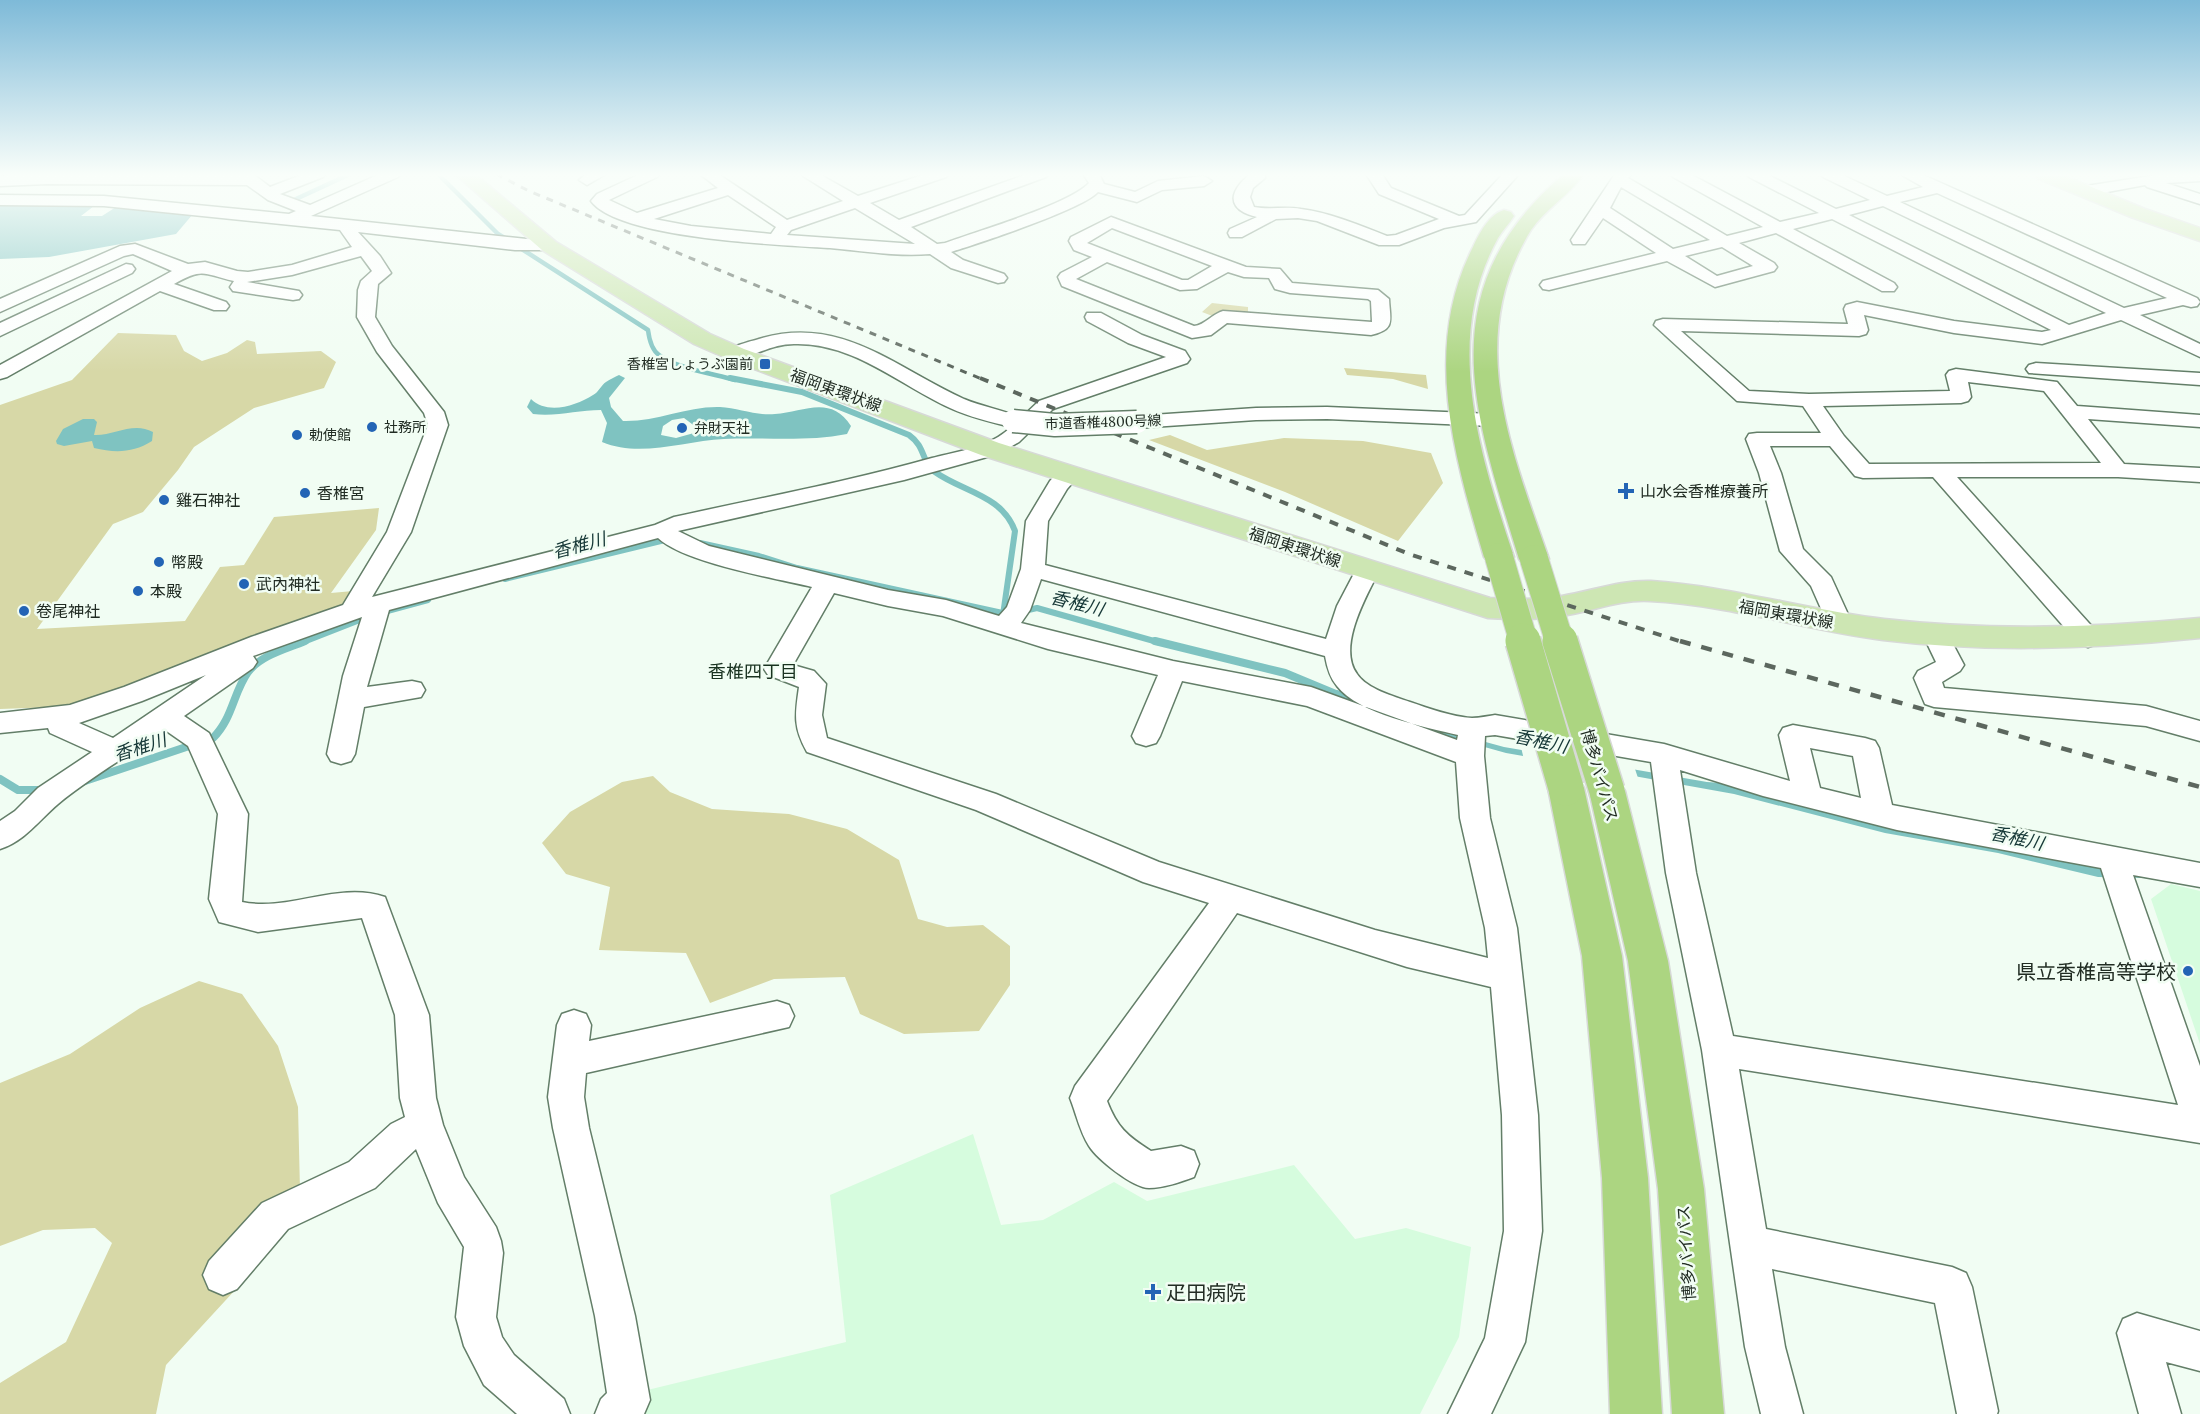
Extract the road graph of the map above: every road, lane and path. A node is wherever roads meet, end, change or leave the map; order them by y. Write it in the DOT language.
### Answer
graph roads {
  1 [pos="356,240"];
  2 [pos="471,240"];
  3 [pos="542,240"];
  4 [pos="850,240"];
  5 [pos="920,240"];
  6 [pos="964,240"];
  7 [pos="1079,240"];
  8 [pos="1160,240"];
  9 [pos="1383,240"];
  10 [pos="1399,240"];
  11 [pos="1488,240"];
  12 [pos="1515,240"];
  13 [pos="1647,240"];
  14 [pos="1721,240"];
  15 [pos="1732,240"];
  16 [pos="1802,240"];
  17 [pos="1884,240"];
  18 [pos="1967,240"];
  19 [pos="2053,240"];
  20 [pos="1724,242"];
  21 [pos="549,246"];
  22 [pos="365,249"];
  23 [pos="936,250"];
  24 [pos="1670,255"];
  25 [pos="151,256"];
  26 [pos="1106,256"];
  27 [pos="1227,265"];
  28 [pos="186,270"];
  29 [pos="998,278"];
  30 [pos="243,282"];
  31 [pos="159,285"];
  32 [pos="1549,285"];
  33 [pos="1888,287"];
  34 [pos="293,295"];
  35 [pos="2193,303"];
  36 [pos="0,306"];
  37 [pos="2122,314"];
  38 [pos="1094,317"];
  39 [pos="0,319"];
  40 [pos="1323,326"];
  41 [pos="0,329"];
  42 [pos="2067,332"];
  43 [pos="1320,346"];
  44 [pos="2200,351"];
  45 [pos="736,354"];
  46 [pos="2036,369"];
  47 [pos="0,373"];
  48 [pos="2200,379"];
  49 [pos="1809,400"];
  50 [pos="2071,412"];
  51 [pos="1460,418"];
  52 [pos="1491,420"];
  53 [pos="2200,421"];
  54 [pos="1836,440"];
  55 [pos="990,449"];
  56 [pos="2118,470"];
  57 [pos="1939,471"];
  58 [pos="1069,474"];
  59 [pos="2200,474"];
  60 [pos="663,530"];
  61 [pos="1033,569"];
  62 [pos="1367,571"];
  63 [pos="827,583"];
  64 [pos="378,604"];
  65 [pos="352,611"];
  66 [pos="1009,620"];
  67 [pos="1839,623"];
  68 [pos="2200,628"];
  69 [pos="1936,635"];
  70 [pos="2088,638"];
  71 [pos="261,643"];
  72 [pos="1339,651"];
  73 [pos="1173,670"];
  74 [pos="1347,681"];
  75 [pos="412,690"];
  76 [pos="351,699"];
  77 [pos="1319,700"];
  78 [pos="164,716"];
  79 [pos="58,717"];
  80 [pos="5,728"];
  81 [pos="2200,731"];
  82 [pos="1146,736"];
  83 [pos="1471,742"];
  84 [pos="114,750"];
  85 [pos="341,754"];
  86 [pos="1664,754"];
  87 [pos="1586,790"];
  88 [pos="1809,796"];
  89 [pos="1879,813"];
  90 [pos="0,837"];
  91 [pos="2112,856"];
  92 [pos="2200,875"];
  93 [pos="1231,897"];
  94 [pos="1506,976"];
  95 [pos="777,1016"];
  96 [pos="1719,1050"];
  97 [pos="2200,1118"];
  98 [pos="425,1125"];
  99 [pos="2200,1126"];
  100 [pos="1181,1164"];
  101 [pos="1751,1245"];
  102 [pos="223,1275"];
  103 [pos="2200,1351"];
  104 [pos="1977,1411"];
  105 [pos="549,1414"];
  106 [pos="616,1414"];
  107 [pos="1469,1414"];
  108 [pos="1635,1414"];
  109 [pos="1698,1414"];
  110 [pos="1782,1414"];
  111 [pos="2160,1414"];
  1 -- 22 [label="street"];
  2 -- 21 [label="street"];
  3 -- 21 [label="main road, 福岡東環状線"];
  4 -- 23 [label="street"];
  5 -- 23 [label="street"];
  6 -- 23 [label="street"];
  7 -- 26 [label="street"];
  8 -- 27 [label="street"];
  9 -- 10 [label="street"];
  11 -- 51 [label="highway, 博多バイパス"];
  12 -- 52 [label="highway, 博多バイパス"];
  13 -- 24 [label="street"];
  14 -- 20 [label="street"];
  15 -- 20 [label="street"];
  16 -- 33 [label="street"];
  17 -- 42 [label="street"];
  18 -- 37 [label="street"];
  19 -- 35 [label="street"];
  20 -- 24 [label="street"];
  20 -- 24 [label="street"];
  21 -- 45 [label="main road, 福岡東環状線"];
  22 -- 30 [label="street"];
  22 -- 65 [label="street"];
  23 -- 29 [label="street"];
  24 -- 32 [label="street"];
  25 -- 28 [label="street"];
  25 -- 36 [label="street"];
  25 -- 41 [label="street"];
  26 -- 27 [label="street"];
  26 -- 40 [label="street"];
  27 -- 40 [label="street"];
  28 -- 30 [label="street"];
  28 -- 31 [label="street"];
  30 -- 31 [label="street"];
  30 -- 34 [label="street"];
  31 -- 47 [label="street"];
  35 -- 37 [label="street"];
  37 -- 42 [label="street"];
  37 -- 44 [label="street"];
  38 -- 55 [label="street"];
  39 -- 41 [label="street"];
  40 -- 43 [label="street"];
  42 -- 49 [label="street"];
  45 -- 51 [label="street, 市道香椎4800号線, bridge"];
  45 -- 55 [label="main road, 福岡東環状線"];
  46 -- 48 [label="street"];
  49 -- 50 [label="street"];
  49 -- 54 [label="street"];
  50 -- 53 [label="street"];
  50 -- 56 [label="street"];
  51 -- 52 [label="street, 市道香椎4800号線"];
  51 -- 87 [label="highway, 博多バイパス, bridge"];
  52 -- 87 [label="highway, 博多バイパス, bridge"];
  54 -- 57 [label="street"];
  54 -- 67 [label="street"];
  55 -- 58 [label="main road, 福岡東環状線"];
  55 -- 60 [label="street"];
  56 -- 57 [label="street"];
  56 -- 59 [label="street"];
  57 -- 70 [label="street"];
  58 -- 61 [label="street"];
  58 -- 62 [label="main road, 福岡東環状線"];
  60 -- 63 [label="street"];
  60 -- 64 [label="street"];
  61 -- 66 [label="street"];
  61 -- 72 [label="street"];
  62 -- 67 [label="main road, 福岡東環状線"];
  62 -- 72 [label="street"];
  63 -- 66 [label="street"];
  63 -- 93 [label="street"];
  64 -- 65 [label="street"];
  64 -- 76 [label="street"];
  65 -- 71 [label="street"];
  66 -- 73 [label="street"];
  67 -- 69 [label="main road, 福岡東環状線"];
  68 -- 70 [label="main road, 福岡東環状線"];
  69 -- 70 [label="main road, 福岡東環状線"];
  69 -- 81 [label="street"];
  71 -- 78 [label="street"];
  71 -- 79 [label="street"];
  72 -- 74 [label="street"];
  73 -- 77 [label="street"];
  73 -- 82 [label="street"];
  74 -- 77 [label="street"];
  74 -- 83 [label="street"];
  75 -- 76 [label="street"];
  76 -- 85 [label="street"];
  77 -- 83 [label="street"];
  78 -- 84 [label="street"];
  78 -- 98 [label="street"];
  79 -- 80 [label="street"];
  79 -- 84 [label="street"];
  83 -- 86 [label="street"];
  83 -- 94 [label="street"];
  84 -- 90 [label="street"];
  86 -- 88 [label="street"];
  86 -- 96 [label="street"];
  87 -- 108 [label="highway, 博多バイパス"];
  87 -- 109 [label="highway, 博多バイパス"];
  88 -- 89 [label="street"];
  88 -- 89 [label="street"];
  89 -- 91 [label="street"];
  91 -- 92 [label="street"];
  91 -- 97 [label="street"];
  93 -- 94 [label="street"];
  93 -- 100 [label="street"];
  94 -- 107 [label="street"];
  95 -- 106 [label="street"];
  96 -- 99 [label="street"];
  96 -- 101 [label="street"];
  98 -- 102 [label="street"];
  98 -- 105 [label="street"];
  101 -- 104 [label="street"];
  101 -- 110 [label="street"];
  103 -- 111 [label="street"];
}
